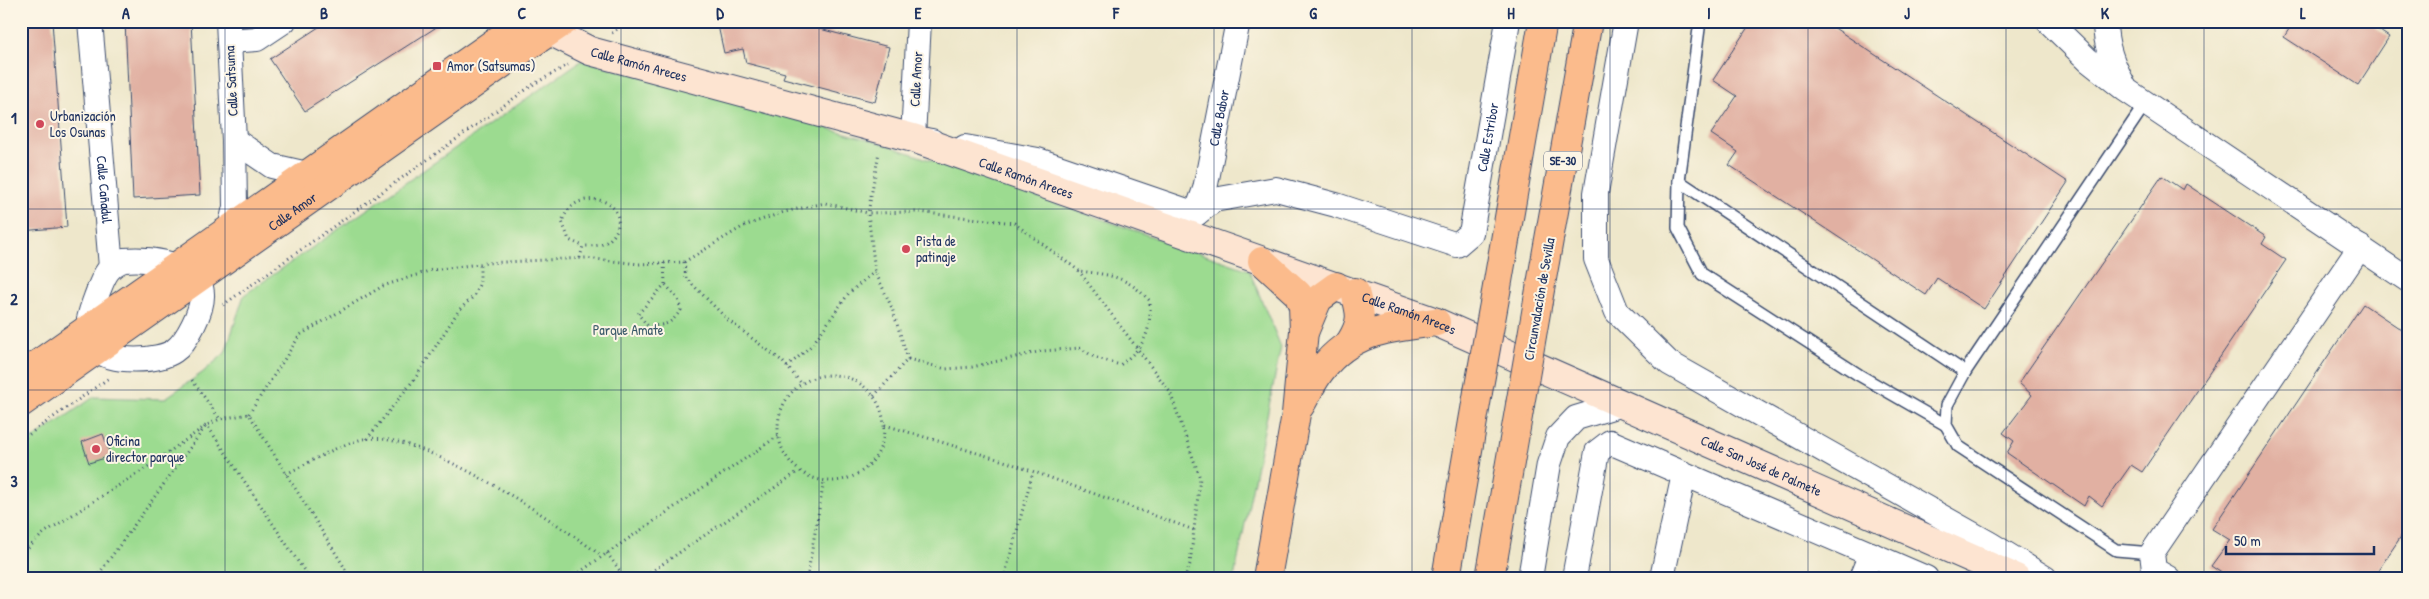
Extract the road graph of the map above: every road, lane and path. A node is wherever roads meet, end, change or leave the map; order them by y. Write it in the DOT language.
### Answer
graph roads {
  1 [pos="90,21"];
  2 [pos="284,21"];
  3 [pos="919,21"];
  4 [pos="1238,21"];
  5 [pos="1508,21"];
  6 [pos="1543,21"];
  7 [pos="1588,21"];
  8 [pos="1626,21"];
  9 [pos="1700,21"];
  10 [pos="2048,21"];
  11 [pos="2105,21"];
  12 [pos="546,24"];
  13 [pos="229,31"];
  14 [pos="574,61"];
  15 [pos="2126,90"];
  16 [pos="2145,104"];
  17 [pos="882,128"];
  18 [pos="913,138"];
  19 [pos="234,140"];
  20 [pos="307,174"];
  21 [pos="1679,181"];
  22 [pos="868,213"];
  23 [pos="1196,214"];
  24 [pos="230,229"];
  25 [pos="583,246"];
  26 [pos="2360,247"];
  27 [pos="580,258"];
  28 [pos="1262,261"];
  29 [pos="684,262"];
  30 [pos="664,263"];
  31 [pos="480,264"];
  32 [pos="111,267"];
  33 [pos="199,270"];
  34 [pos="1079,271"];
  35 [pos="875,272"];
  36 [pos="2408,280"];
  37 [pos="665,284"];
  38 [pos="1345,289"];
  39 [pos="218,311"];
  40 [pos="1436,322"];
  41 [pos="1304,331"];
  42 [pos="92,340"];
  43 [pos="1351,341"];
  44 [pos="1138,351"];
  45 [pos="1507,353"];
  46 [pos="908,360"];
  47 [pos="787,367"];
  48 [pos="1965,372"];
  49 [pos="21,376"];
  50 [pos="109,378"];
  51 [pos="192,380"];
  52 [pos="802,384"];
  53 [pos="874,396"];
  54 [pos="21,403"];
  55 [pos="1622,404"];
  56 [pos="249,414"];
  57 [pos="1296,414"];
  58 [pos="220,419"];
  59 [pos="206,425"];
  60 [pos="885,425"];
  61 [pos="1946,425"];
  62 [pos="778,436"];
  63 [pos="367,439"];
  64 [pos="21,440"];
  65 [pos="799,471"];
  66 [pos="1034,472"];
  67 [pos="286,474"];
  68 [pos="1684,474"];
  69 [pos="824,481"];
  70 [pos="1194,530"];
  71 [pos="607,553"];
  72 [pos="2152,553"];
  73 [pos="1871,554"];
  74 [pos="21,555"];
  75 [pos="602,556"];
  76 [pos="1974,568"];
  77 [pos="1446,573"];
  78 [pos="96,578"];
  79 [pos="309,578"];
  80 [pos="351,578"];
  81 [pos="407,578"];
  82 [pos="436,578"];
  83 [pos="571,578"];
  84 [pos="625,578"];
  85 [pos="642,578"];
  86 [pos="807,578"];
  87 [pos="1004,578"];
  88 [pos="1185,578"];
  89 [pos="1267,578"];
  90 [pos="1490,578"];
  91 [pos="1530,578"];
  92 [pos="1574,578"];
  93 [pos="1662,578"];
  94 [pos="1861,578"];
  95 [pos="1926,578"];
  96 [pos="2016,578"];
  97 [pos="2045,578"];
  98 [pos="2168,578"];
  1 -- 32 [label="street, Calle Cañadul"];
  2 -- 13 [label="street"];
  3 -- 18 [label="street, Calle Amor"];
  4 -- 23 [label="street, Calle Babor"];
  5 -- 23 [label="street, Calle Estribor"];
  6 -- 77 [label="main road, bridge"];
  7 -- 90 [label="main road, Circunvalación de Sevilla / SE-30, bridge"];
  8 -- 97 [label="street"];
  9 -- 21 [label="lane"];
  10 -- 15 [label="street"];
  11 -- 15 [label="street"];
  12 -- 17 [label="street, Calle Ramón Areces"];
  12 -- 20 [label="main road, Calle Amor"];
  12 -- 33 [label="main road, Calle Amor"];
  13 -- 19 [label="street, Calle Satsuma"];
  14 -- 39 [label="path"];
  15 -- 16 [label="street"];
  16 -- 26 [label="street"];
  16 -- 48 [label="lane"];
  17 -- 18 [label="street, Calle Ramón Areces"];
  17 -- 22 [label="path"];
  18 -- 23 [label="street"];
  18 -- 28 [label="street, Calle Ramón Areces"];
  19 -- 20 [label="street"];
  19 -- 24 [label="street, Calle Satsuma"];
  20 -- 24 [label="main road, Calle Amor"];
  21 -- 48 [label="lane"];
  21 -- 61 [label="lane"];
  22 -- 29 [label="path"];
  22 -- 34 [label="path"];
  22 -- 35 [label="path"];
  24 -- 33 [label="main road, Calle Amor"];
  24 -- 33 [label="street, Calle Satsuma"];
  25 -- 25 [label="path"];
  25 -- 27 [label="path"];
  26 -- 36 [label="street"];
  26 -- 72 [label="street"];
  27 -- 30 [label="path"];
  27 -- 31 [label="path"];
  28 -- 38 [label="street, Calle Ramón Areces"];
  28 -- 41 [label="main road"];
  29 -- 30 [label="path"];
  29 -- 47 [label="path"];
  30 -- 37 [label="path"];
  31 -- 56 [label="path"];
  31 -- 63 [label="path"];
  32 -- 33 [label="street"];
  32 -- 42 [label="street"];
  33 -- 42 [label="main road, Calle Amor"];
  33 -- 42 [label="street"];
  34 -- 44 [label="path"];
  34 -- 44 [label="path"];
  35 -- 46 [label="path"];
  35 -- 47 [label="path"];
  37 -- 37 [label="path"];
  38 -- 40 [label="street, Calle Ramón Areces"];
  38 -- 41 [label="main road"];
  38 -- 43 [label="main road"];
  40 -- 43 [label="main road"];
  40 -- 45 [label="street, Calle Ramón Areces"];
  41 -- 57 [label="main road"];
  42 -- 49 [label="main road, Calle Amor"];
  42 -- 54 [label="main road, Calle Amor"];
  43 -- 57 [label="main road"];
  44 -- 46 [label="path"];
  44 -- 70 [label="path"];
  45 -- 55 [label="street, Calle San José de Palmete"];
  46 -- 53 [label="path"];
  47 -- 52 [label="path"];
  48 -- 61 [label="lane"];
  50 -- 64 [label="path"];
  51 -- 58 [label="path"];
  52 -- 53 [label="path"];
  52 -- 62 [label="path"];
  53 -- 60 [label="path"];
  55 -- 76 [label="street, Calle San José de Palmete"];
  55 -- 91 [label="street"];
  56 -- 58 [label="path"];
  56 -- 67 [label="path"];
  57 -- 89 [label="main road"];
  58 -- 59 [label="path"];
  59 -- 74 [label="path"];
  59 -- 78 [label="path"];
  59 -- 79 [label="path"];
  60 -- 66 [label="path"];
  60 -- 69 [label="path"];
  61 -- 72 [label="lane"];
  62 -- 65 [label="path"];
  62 -- 71 [label="path"];
  63 -- 67 [label="path"];
  63 -- 75 [label="path"];
  65 -- 69 [label="path"];
  65 -- 85 [label="path"];
  66 -- 70 [label="path"];
  66 -- 87 [label="path"];
  67 -- 80 [label="path"];
  68 -- 73 [label="street"];
  68 -- 92 [label="street"];
  68 -- 93 [label="street"];
  69 -- 86 [label="path"];
  70 -- 88 [label="path"];
  71 -- 75 [label="path"];
  71 -- 84 [label="path"];
  72 -- 98 [label="street"];
  73 -- 94 [label="street"];
  73 -- 95 [label="street"];
  75 -- 83 [label="path"];
  76 -- 96 [label="street, Calle San José de Palmete"];
  81 -- 82 [label="path"];
}
